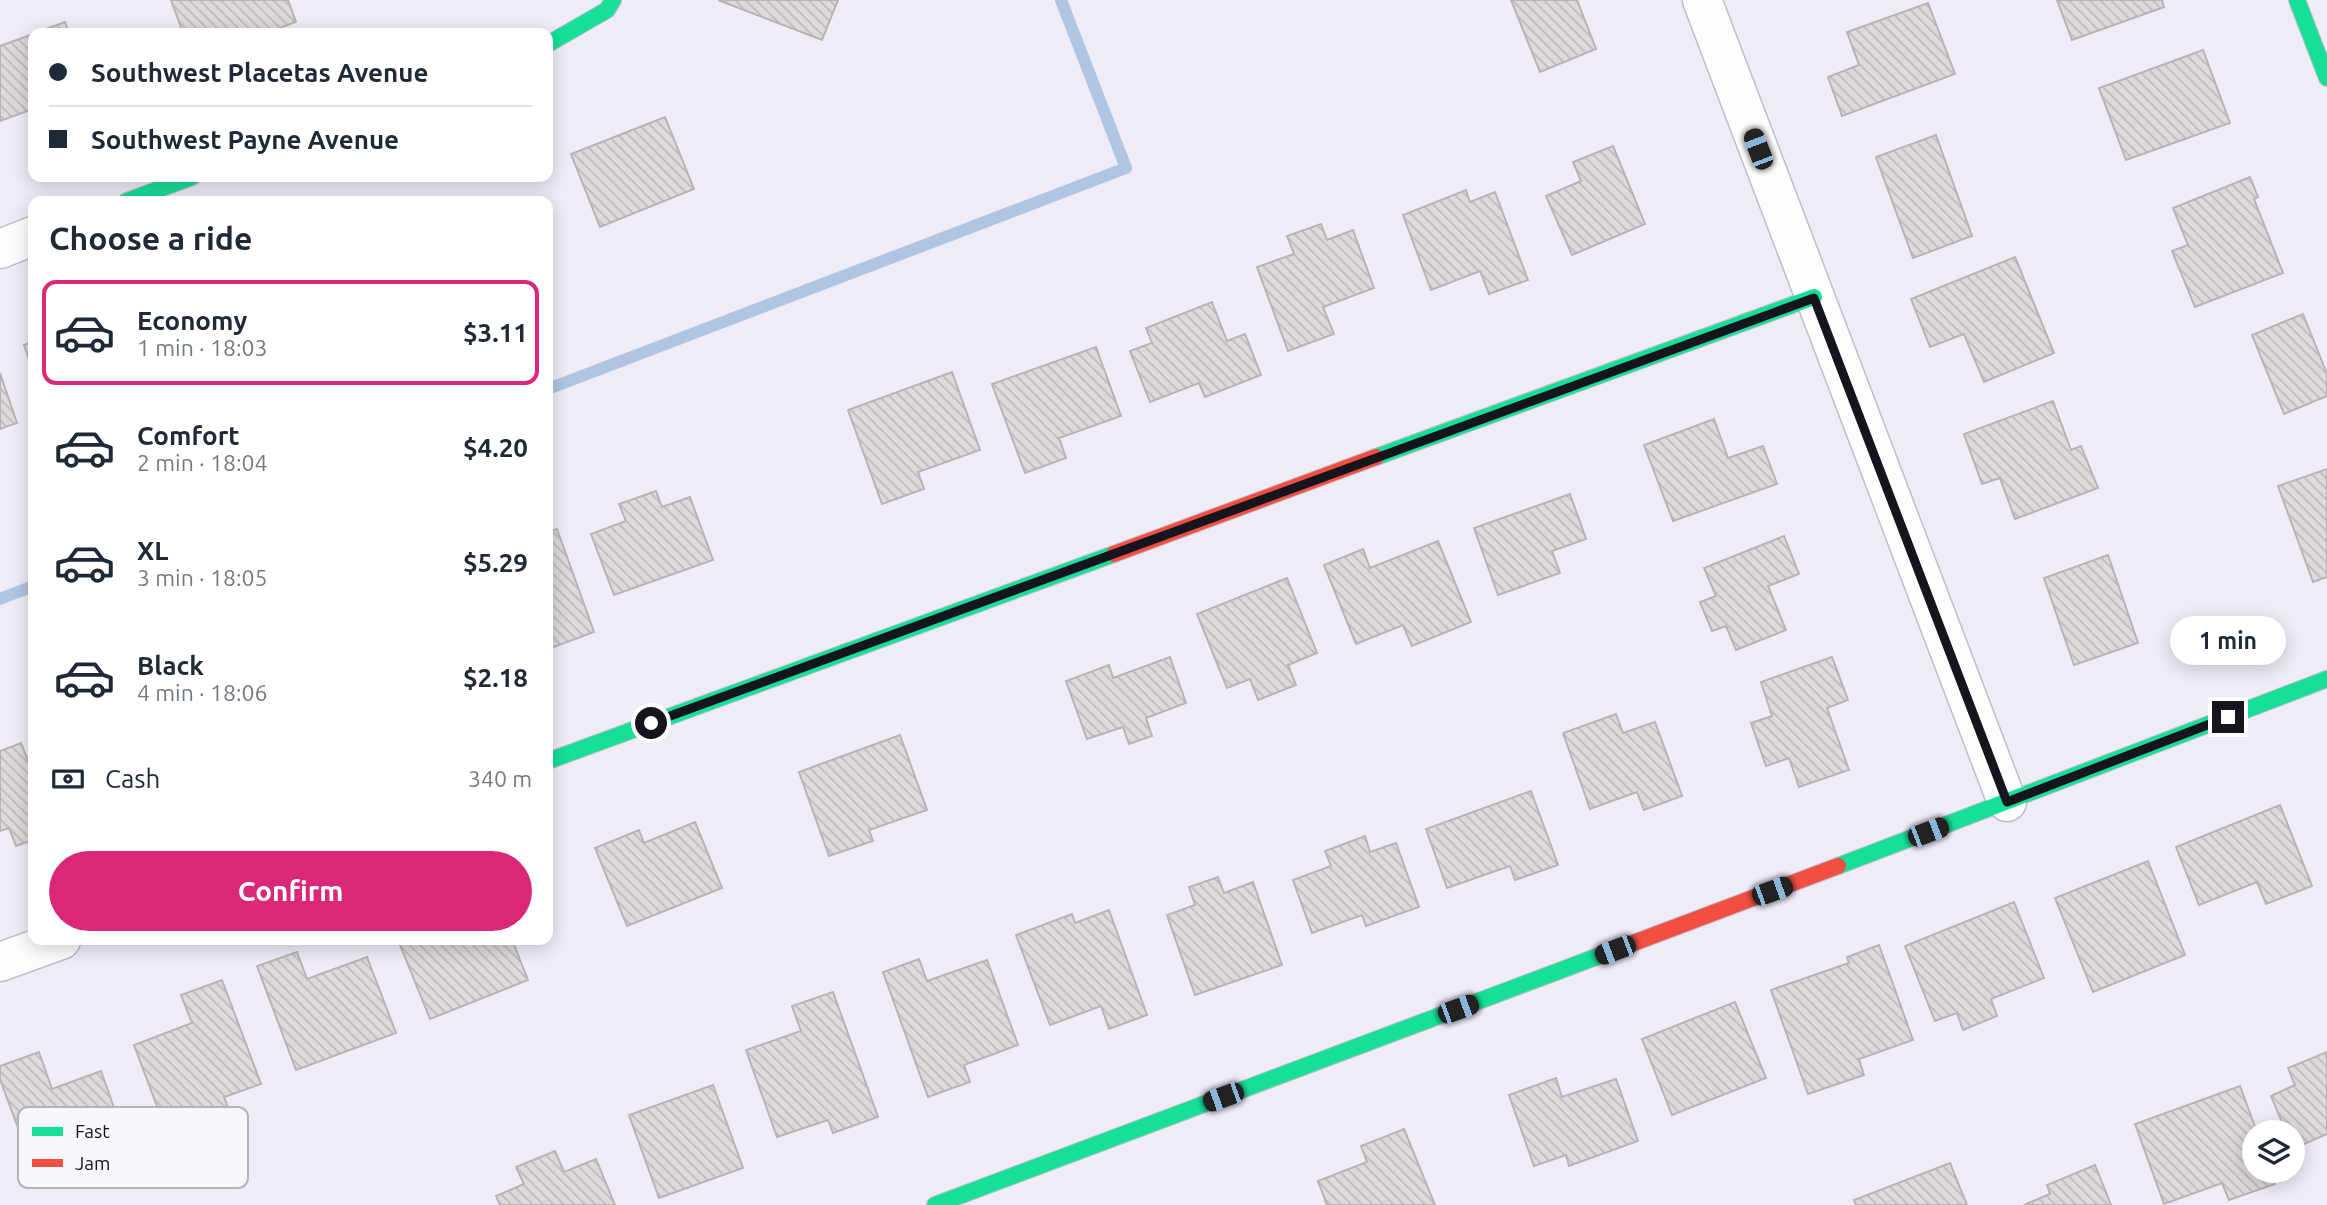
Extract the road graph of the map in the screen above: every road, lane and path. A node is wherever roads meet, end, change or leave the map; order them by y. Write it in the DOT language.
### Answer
graph roads {
  1 [pos="613,0"];
  2 [pos="1702,0"];
  3 [pos="2297,0"];
  4 [pos="553,41"];
  5 [pos="2327,78"];
  6 [pos="178,182"];
  7 [pos="141,196"];
  8 [pos="28,238"];
  9 [pos="0,249"];
  10 [pos="1814,298"];
  11 [pos="2327,679"];
  12 [pos="553,759"];
  13 [pos="2007,802"];
  14 [pos="47,945"];
  15 [pos="0,962"];
  16 [pos="935,1205"];
  1 -- 4 [label="street"];
  2 -- 10 [label="street"];
  3 -- 5 [label="street"];
  6 -- 7 [label="street"];
  8 -- 9 [label="street"];
  10 -- 12 [label="street"];
  10 -- 13 [label="street"];
  11 -- 13 [label="street"];
  13 -- 16 [label="street"];
  14 -- 15 [label="street"];
}
